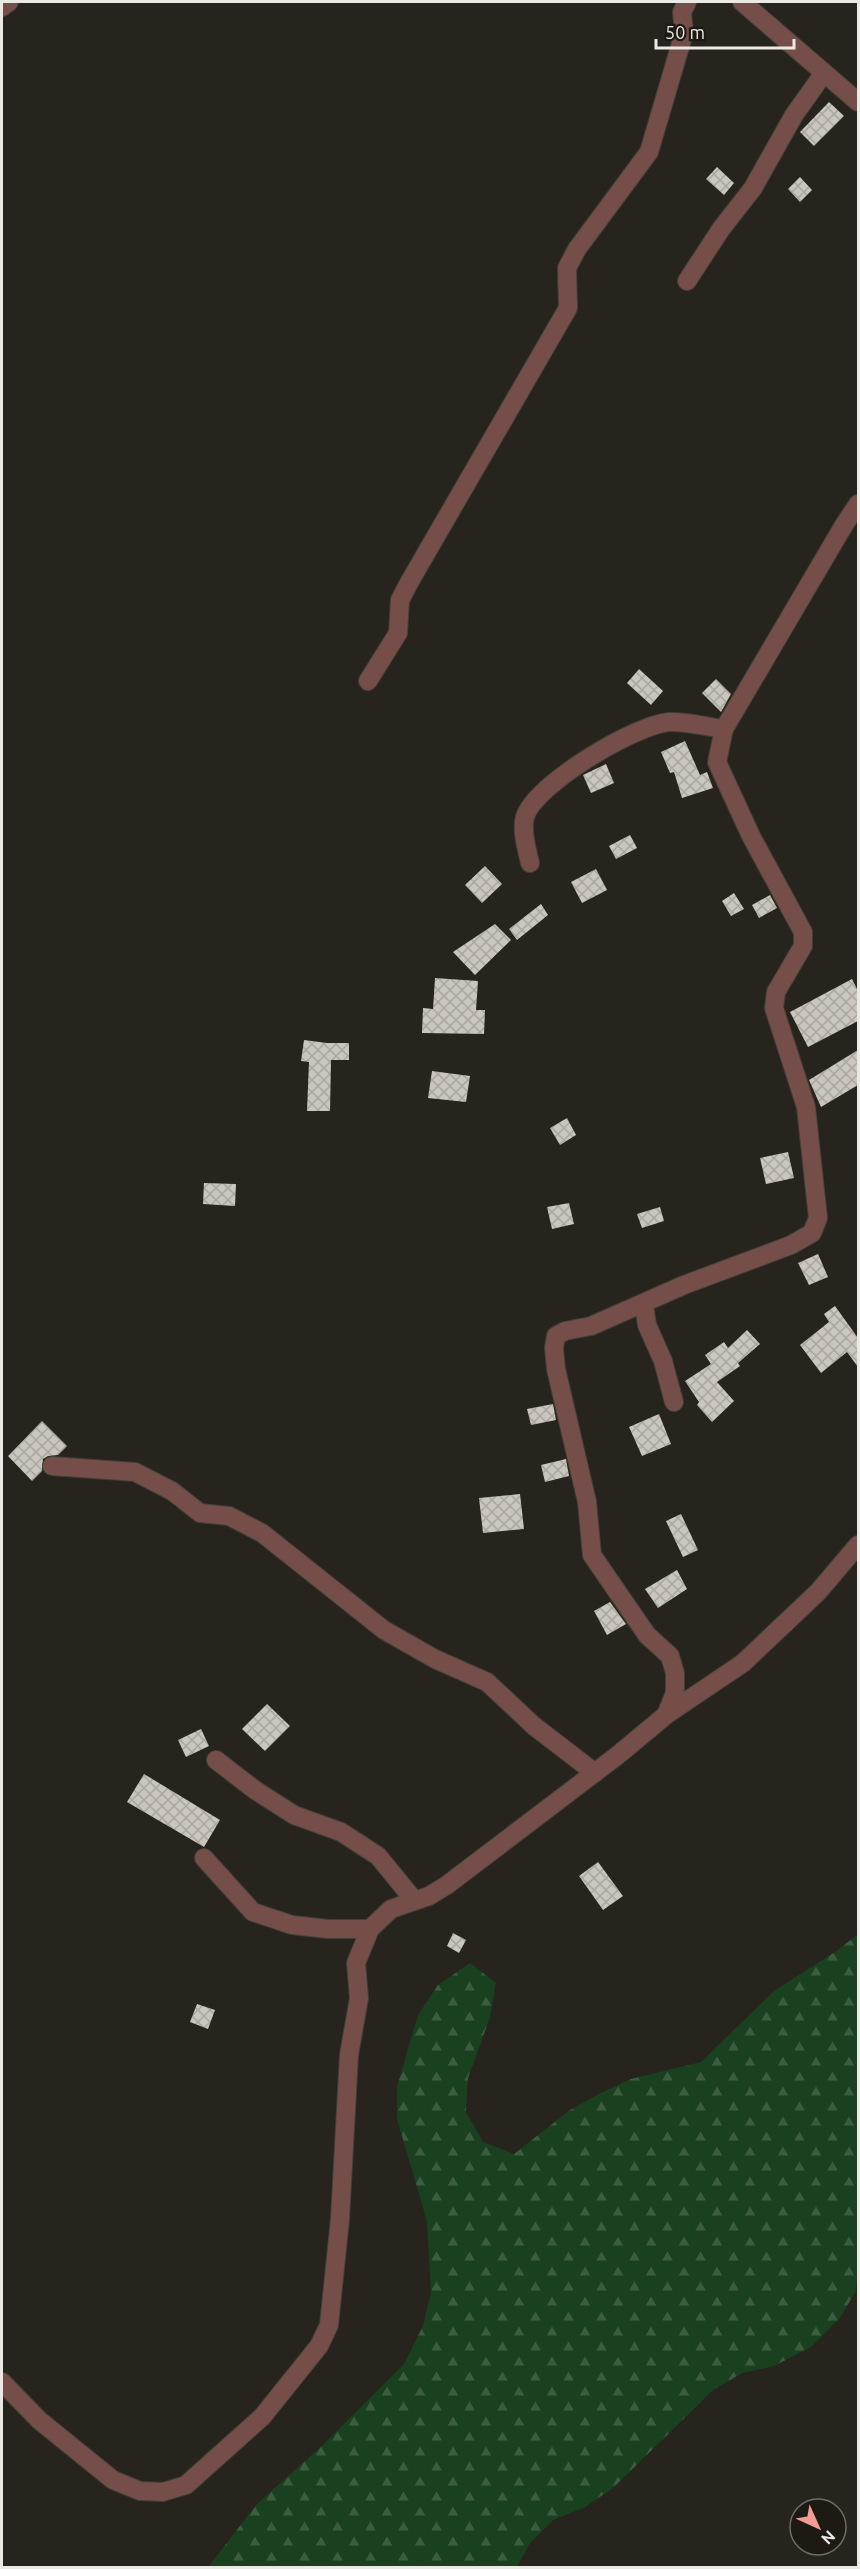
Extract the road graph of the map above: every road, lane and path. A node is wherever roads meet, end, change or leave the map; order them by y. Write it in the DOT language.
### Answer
graph roads {
  1 [pos="9,2"];
  2 [pos="687,2"];
  3 [pos="742,2"];
  4 [pos="2,7"];
  5 [pos="824,73"];
  6 [pos="858,102"];
  7 [pos="687,281"];
  8 [pos="858,504"];
  9 [pos="368,681"];
  10 [pos="724,729"];
  11 [pos="530,863"];
  12 [pos="644,1304"];
  13 [pos="674,1402"];
  14 [pos="52,1466"];
  15 [pos="858,1545"];
  16 [pos="666,1715"];
  17 [pos="216,1760"];
  18 [pos="595,1773"];
  19 [pos="204,1858"];
  20 [pos="414,1900"];
  21 [pos="370,1929"];
  22 [pos="2,2382"];
  1 -- 4 [label="street"];
  2 -- 9 [label="street"];
  3 -- 5 [label="street"];
  5 -- 6 [label="street"];
  5 -- 7 [label="street"];
  8 -- 10 [label="street"];
  10 -- 11 [label="street"];
  10 -- 12 [label="street"];
  12 -- 13 [label="street"];
  12 -- 16 [label="street"];
  14 -- 18 [label="street"];
  15 -- 16 [label="street"];
  16 -- 18 [label="street"];
  17 -- 20 [label="street"];
  18 -- 20 [label="street"];
  19 -- 21 [label="street"];
  20 -- 21 [label="street"];
  21 -- 22 [label="street"];
}
